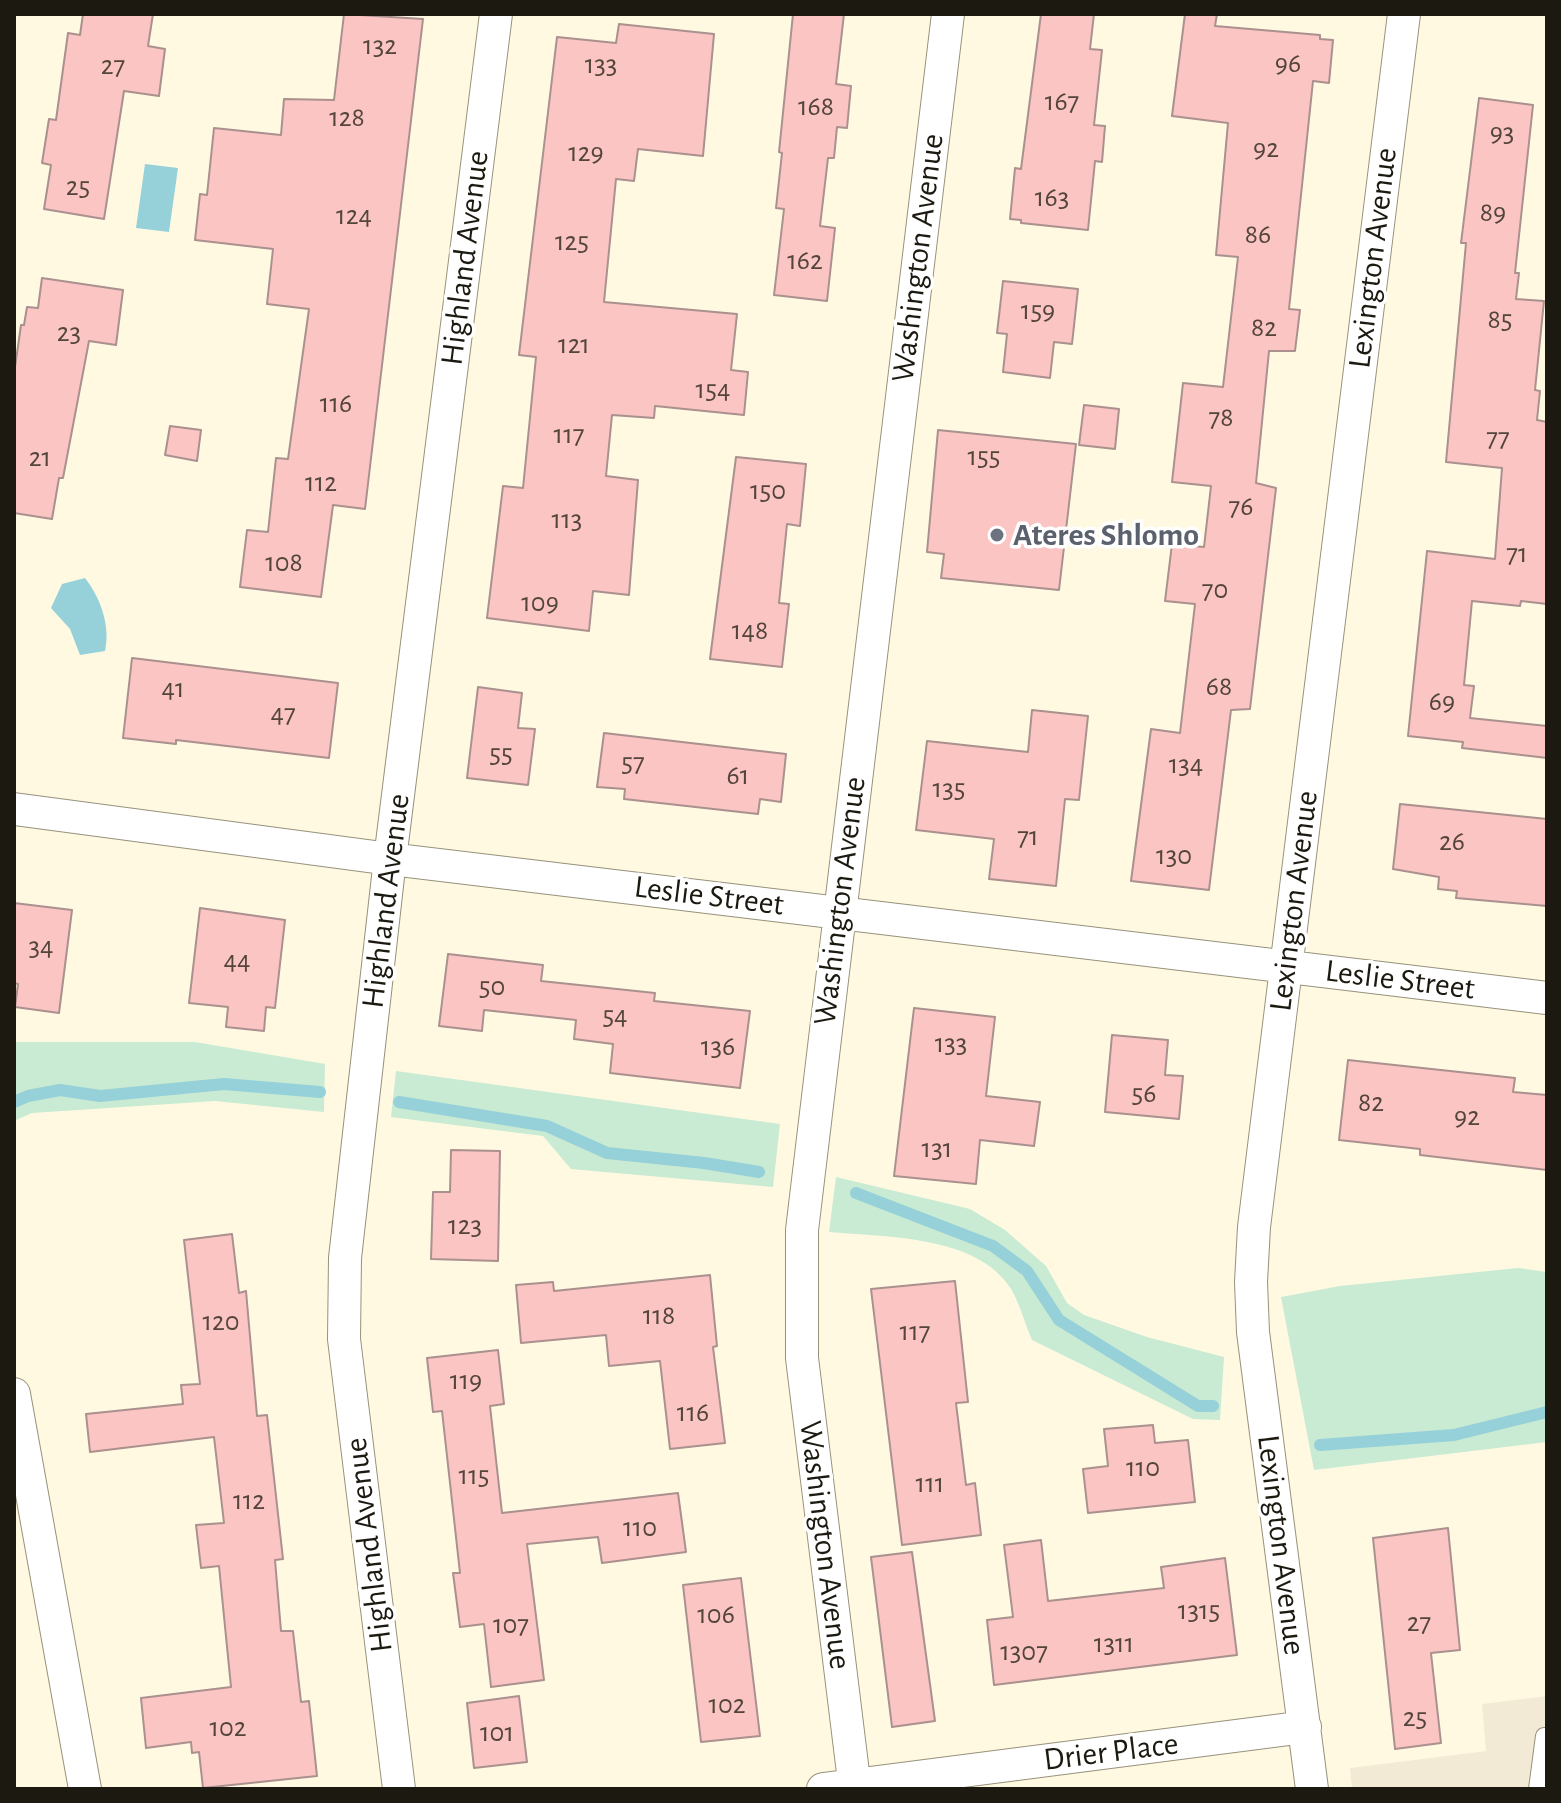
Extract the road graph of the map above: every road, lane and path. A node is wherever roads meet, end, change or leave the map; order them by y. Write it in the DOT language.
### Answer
graph roads {
  1 [pos="496,14"];
  2 [pos="948,14"];
  3 [pos="1404,14"];
  4 [pos="14,809"];
  5 [pos="390,859"];
  6 [pos="839,911"];
  7 [pos="1286,967"];
  8 [pos="1547,998"];
  9 [pos="14,1394"];
  10 [pos="1305,1727"];
  11 [pos="1544,1736"];
  12 [pos="855,1787"];
  13 [pos="85,1789"];
  14 [pos="399,1789"];
  15 [pos="823,1789"];
  16 [pos="1312,1789"];
  17 [pos="1537,1789"];
  1 -- 5 [label="street, Highland Avenue"];
  2 -- 6 [label="street, Washington Avenue"];
  3 -- 7 [label="street, Lexington Avenue"];
  4 -- 5 [label="street, Leslie Street"];
  5 -- 6 [label="street, Leslie Street"];
  5 -- 14 [label="street, Highland Avenue"];
  6 -- 7 [label="street, Leslie Street"];
  6 -- 12 [label="street, Washington Avenue"];
  7 -- 8 [label="street, Leslie Street"];
  7 -- 10 [label="street, Lexington Avenue"];
  9 -- 13 [label="street"];
  10 -- 12 [label="street, Drier Place"];
  10 -- 16 [label="street, Lexington Avenue"];
  11 -- 17 [label="lane"];
  12 -- 15 [label="street, Drier Place"];
}
